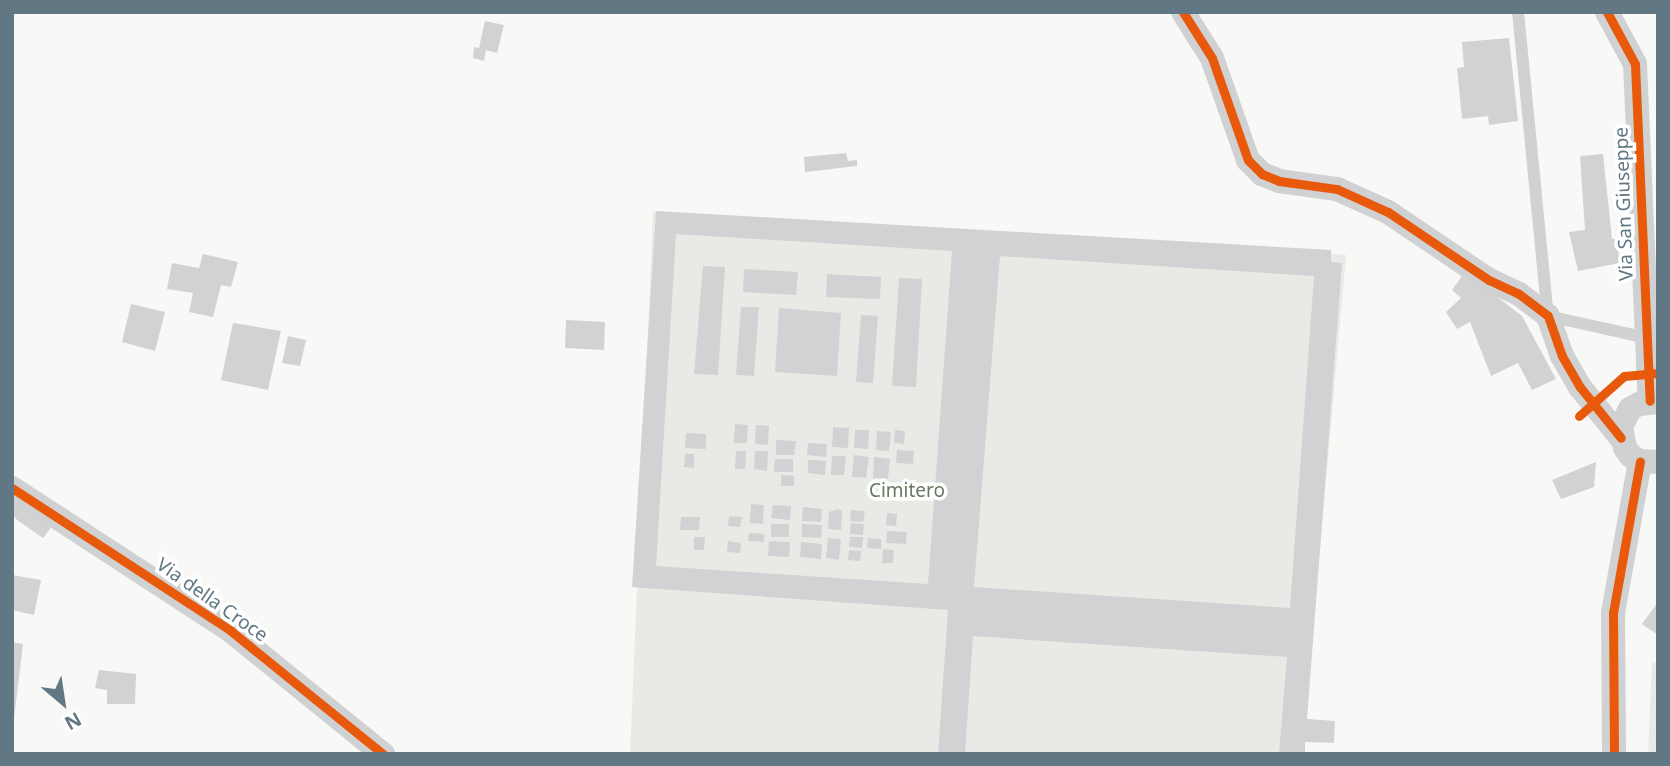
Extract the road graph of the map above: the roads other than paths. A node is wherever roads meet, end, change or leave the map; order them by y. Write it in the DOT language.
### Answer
graph roads {
  1 [pos="1183,12"];
  2 [pos="1518,12"];
  3 [pos="1607,12"];
  4 [pos="1649,196"];
  5 [pos="1548,316"];
  6 [pos="1647,338"];
  7 [pos="1654,402"];
  8 [pos="1621,438"];
  9 [pos="1649,462"];
  10 [pos="12,488"];
  11 [pos="383,754"];
  12 [pos="1614,754"];
  1 -- 5 [label="street"];
  2 -- 5 [label="lane"];
  3 -- 4 [label="street, Via San Giuseppe"];
  4 -- 6 [label="street, Via San Giuseppe"];
  5 -- 6 [label="lane"];
  5 -- 8 [label="street"];
  6 -- 7 [label="street, Via San Giuseppe"];
  7 -- 8 [label="street, Via San Giuseppe"];
  8 -- 9 [label="street"];
  9 -- 12 [label="street"];
  10 -- 11 [label="street, Via della Croce"];
}
